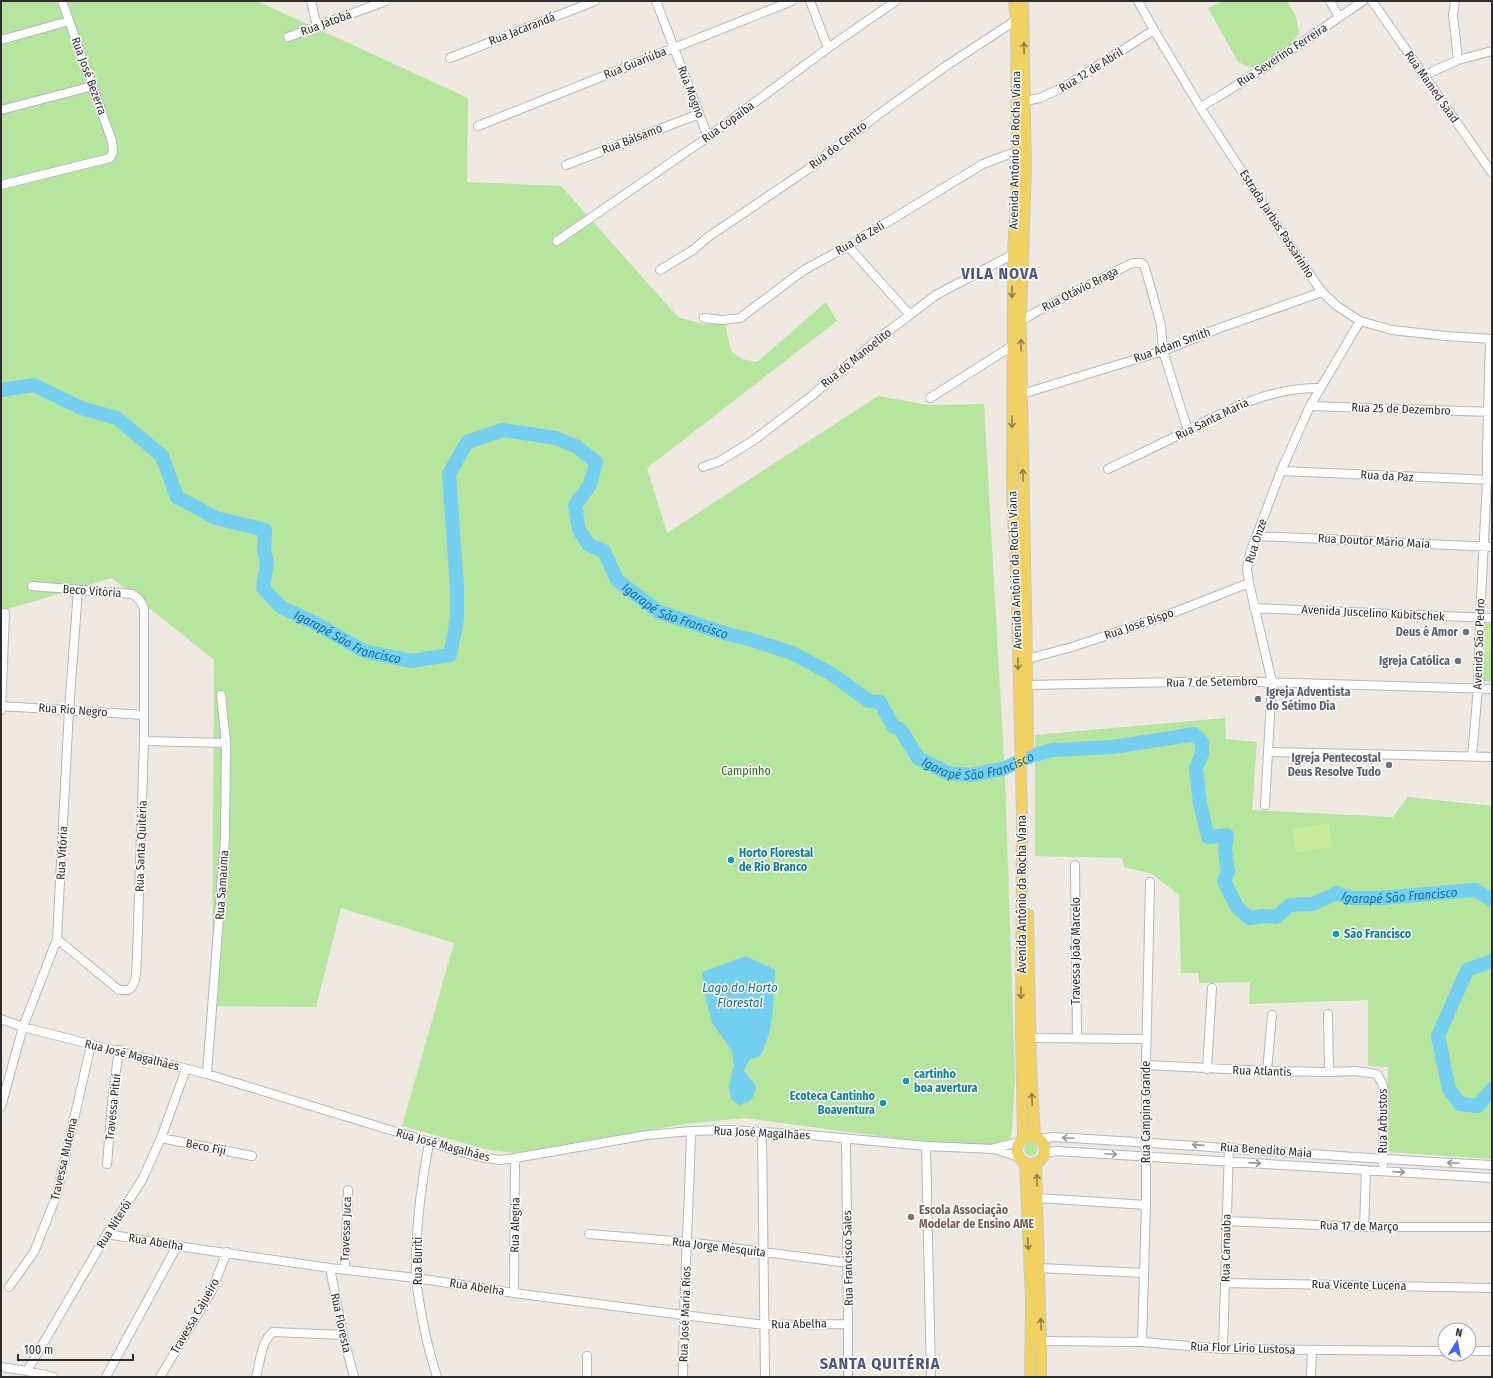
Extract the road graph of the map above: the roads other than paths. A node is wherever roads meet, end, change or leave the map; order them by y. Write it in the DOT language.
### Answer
graph roads {
  1 [pos="62,1"];
  2 [pos="311,1"];
  3 [pos="386,1"];
  4 [pos="595,1"];
  5 [pos="656,1"];
  6 [pos="792,1"];
  7 [pos="810,1"];
  8 [pos="1014,1"];
  9 [pos="1023,1"];
  10 [pos="1138,1"];
  11 [pos="1330,1"];
  12 [pos="1363,1"];
  13 [pos="1372,1"];
  14 [pos="1455,1"];
  15 [pos="893,2"];
  16 [pos="1339,17"];
  17 [pos="1016,20"];
  18 [pos="69,21"];
  19 [pos="317,26"];
  20 [pos="1154,30"];
  21 [pos="288,37"];
  22 [pos="1,40"];
  23 [pos="674,48"];
  24 [pos="828,48"];
  25 [pos="1492,51"];
  26 [pos="450,58"];
  27 [pos="1458,60"];
  28 [pos="1425,75"];
  29 [pos="93,86"];
  30 [pos="1025,101"];
  31 [pos="1200,107"];
  32 [pos="1,110"];
  33 [pos="699,114"];
  34 [pos="478,126"];
  35 [pos="708,137"];
  36 [pos="1017,150"];
  37 [pos="1492,160"];
  38 [pos="1483,161"];
  39 [pos="566,165"];
  40 [pos="1492,173"];
  41 [pos="1,185"];
  42 [pos="557,241"];
  43 [pos="848,246"];
  44 [pos="1013,254"];
  45 [pos="660,270"];
  46 [pos="1322,292"];
  47 [pos="910,315"];
  48 [pos="704,318"];
  49 [pos="1021,321"];
  50 [pos="1360,321"];
  51 [pos="1491,339"];
  52 [pos="1012,346"];
  53 [pos="1163,351"];
  54 [pos="1320,388"];
  55 [pos="1022,394"];
  56 [pos="930,398"];
  57 [pos="1310,406"];
  58 [pos="1490,412"];
  59 [pos="1188,431"];
  60 [pos="703,468"];
  61 [pos="1108,469"];
  62 [pos="1281,471"];
  63 [pos="1490,480"];
  64 [pos="1257,536"];
  65 [pos="1488,547"];
  66 [pos="1249,583"];
  67 [pos="32,586"];
  68 [pos="78,590"];
  69 [pos="1254,608"];
  70 [pos="144,609"];
  71 [pos="6,613"];
  72 [pos="1480,618"];
  73 [pos="1492,618"];
  74 [pos="1027,659"];
  75 [pos="1272,682"];
  76 [pos="1027,685"];
  77 [pos="1478,688"];
  78 [pos="1492,689"];
  79 [pos="221,695"];
  80 [pos="1,706"];
  81 [pos="1,710"];
  82 [pos="69,710"];
  83 [pos="144,715"];
  84 [pos="144,741"];
  85 [pos="226,743"];
  86 [pos="1024,752"];
  87 [pos="1268,752"];
  88 [pos="1472,756"];
  89 [pos="1492,757"];
  90 [pos="1265,805"];
  91 [pos="1025,814"];
  92 [pos="1075,865"];
  93 [pos="1150,882"];
  94 [pos="57,939"];
  95 [pos="1212,988"];
  96 [pos="1328,1014"];
  97 [pos="1272,1015"];
  98 [pos="1,1018"];
  99 [pos="23,1026"];
  100 [pos="1030,1038"];
  101 [pos="1076,1038"];
  102 [pos="1148,1039"];
  103 [pos="92,1045"];
  104 [pos="119,1050"];
  105 [pos="1146,1065"];
  106 [pos="1207,1068"];
  107 [pos="186,1069"];
  108 [pos="1267,1071"];
  109 [pos="1329,1072"];
  110 [pos="207,1074"];
  111 [pos="1377,1074"];
  112 [pos="1,1107"];
  113 [pos="691,1131"];
  114 [pos="762,1132"];
  115 [pos="161,1138"];
  116 [pos="1037,1138"];
  117 [pos="846,1139"];
  118 [pos="1021,1140"];
  119 [pos="1147,1142"];
  120 [pos="429,1143"];
  121 [pos="926,1146"];
  122 [pos="1229,1147"];
  123 [pos="994,1148"];
  124 [pos="1044,1153"];
  125 [pos="252,1156"];
  126 [pos="1146,1156"];
  127 [pos="515,1158"];
  128 [pos="1022,1160"];
  129 [pos="1383,1160"];
  130 [pos="1228,1161"];
  131 [pos="1036,1162"];
  132 [pos="107,1164"];
  133 [pos="1492,1165"];
  134 [pos="1366,1170"];
  135 [pos="1382,1170"];
  136 [pos="1492,1178"];
  137 [pos="348,1190"];
  138 [pos="1038,1198"];
  139 [pos="1146,1205"];
  140 [pos="1226,1221"];
  141 [pos="1364,1227"];
  142 [pos="1492,1227"];
  143 [pos="107,1234"];
  144 [pos="589,1234"];
  145 [pos="688,1242"];
  146 [pos="177,1246"];
  147 [pos="228,1252"];
  148 [pos="764,1252"];
  149 [pos="848,1263"];
  150 [pos="330,1268"];
  151 [pos="1039,1268"];
  152 [pos="345,1269"];
  153 [pos="1144,1273"];
  154 [pos="416,1278"];
  155 [pos="1225,1282"];
  156 [pos="9,1287"];
  157 [pos="1492,1288"];
  158 [pos="514,1292"];
  159 [pos="683,1315"];
  160 [pos="848,1324"];
  161 [pos="765,1325"];
  162 [pos="343,1335"];
  163 [pos="1041,1341"];
  164 [pos="1142,1342"];
  165 [pos="1223,1349"];
  166 [pos="1312,1350"];
  167 [pos="1437,1351"];
  168 [pos="1477,1351"];
  169 [pos="1492,1351"];
  170 [pos="587,1356"];
  171 [pos="1,1368"];
  172 [pos="27,1371"];
  173 [pos="53,1377"];
  174 [pos="106,1377"];
  175 [pos="160,1377"];
  176 [pos="256,1377"];
  177 [pos="354,1377"];
  178 [pos="437,1377"];
  179 [pos="587,1377"];
  180 [pos="683,1377"];
  181 [pos="765,1377"];
  182 [pos="848,1377"];
  183 [pos="931,1377"];
  184 [pos="1030,1377"];
  185 [pos="1041,1377"];
  186 [pos="1311,1377"];
  1 -- 18 [label="street, Rua José Bezerra"];
  2 -- 19 [label="street"];
  3 -- 19 [label="street, Rua Jatobá"];
  4 -- 26 [label="street, Rua Jacarandá"];
  5 -- 23 [label="street, Rua Mogno"];
  6 -- 23 [label="street, Rua Guariúba"];
  7 -- 24 [label="street"];
  8 -- 17 [label="main road, Avenida Antônio da Rocha Viana"];
  30 -- 9 [label="main road, Avenida Antônio da Rocha Viana, one-way"];
  10 -- 20 [label="street, Estrada Jarbas Passarinho"];
  11 -- 16 [label="street"];
  12 -- 16 [label="street, Rua Severino Ferreira"];
  13 -- 28 [label="street, Rua Mamed Saad"];
  14 -- 27 [label="street"];
  15 -- 24 [label="street, Rua Copaíba"];
  16 -- 31 [label="street, Rua Severino Ferreira"];
  17 -- 36 [label="main road, Avenida Antônio da Rocha Viana"];
  17 -- 45 [label="street, Rua do Centro"];
  18 -- 22 [label="street"];
  18 -- 29 [label="street, Rua José Bezerra"];
  19 -- 21 [label="street, Rua Jatobá"];
  20 -- 30 [label="street, Rua 12 de Abril"];
  20 -- 31 [label="street, Estrada Jarbas Passarinho"];
  23 -- 33 [label="street, Rua Mogno"];
  23 -- 34 [label="street, Rua Guariúba"];
  24 -- 35 [label="street, Rua Copaíba"];
  25 -- 27 [label="street"];
  27 -- 28 [label="street"];
  28 -- 38 [label="street, Rua Mamed Saad"];
  29 -- 32 [label="street"];
  29 -- 41 [label="street, Rua José Bezerra"];
  30 -- 49 [label="main road, Avenida Antônio da Rocha Viana"];
  31 -- 46 [label="street, Estrada Jarbas Passarinho"];
  33 -- 35 [label="street, Rua Mogno"];
  33 -- 39 [label="street, Rua Bálsamo"];
  35 -- 42 [label="street, Rua Copaíba"];
  36 -- 43 [label="street, Rua da Zeli"];
  36 -- 44 [label="main road, Avenida Antônio da Rocha Viana"];
  37 -- 38 [label="street"];
  38 -- 40 [label="street, Rua Mamed Saad"];
  43 -- 47 [label="street"];
  43 -- 48 [label="street, Rua da Zeli"];
  44 -- 47 [label="street, Rua do Manoelito"];
  44 -- 52 [label="main road, Avenida Antônio da Rocha Viana, one-way"];
  46 -- 50 [label="street, Estrada Jarbas Passarinho"];
  46 -- 53 [label="street, Rua Adam Smith"];
  47 -- 60 [label="street, Rua do Manoelito"];
  49 -- 53 [label="street, Rua Otávio Braga"];
  55 -- 49 [label="main road, Avenida Antônio da Rocha Viana, one-way"];
  50 -- 51 [label="street, Estrada Jarbas Passarinho"];
  50 -- 54 [label="street, Rua Onze"];
  51 -- 58 [label="street, Avenida São Pedro"];
  52 -- 56 [label="street"];
  52 -- 86 [label="main road, Avenida Antônio da Rocha Viana, one-way"];
  53 -- 55 [label="street, Rua Adam Smith"];
  53 -- 59 [label="street"];
  54 -- 57 [label="street, Rua Onze"];
  54 -- 59 [label="street, Rua Santa Maria"];
  74 -- 55 [label="main road, Avenida Antônio da Rocha Viana, one-way"];
  57 -- 58 [label="street, Rua 25 de Dezembro"];
  57 -- 62 [label="street, Rua Onze"];
  58 -- 63 [label="street, Avenida São Pedro"];
  59 -- 61 [label="street, Rua Santa Maria"];
  62 -- 63 [label="street, Rua da Paz"];
  62 -- 64 [label="street, Rua Onze"];
  63 -- 65 [label="street, Avenida São Pedro"];
  64 -- 65 [label="street, Rua Doutor Mário Maia"];
  64 -- 66 [label="street, Rua Onze"];
  65 -- 72 [label="street, Avenida São Pedro"];
  66 -- 69 [label="street, Rua Onze"];
  66 -- 74 [label="street, Rua José Bispo"];
  67 -- 68 [label="street, Beco Vitória"];
  68 -- 70 [label="street, Beco Vitória"];
  68 -- 82 [label="street, Rua Vitória"];
  69 -- 72 [label="street, Avenida Juscelino Kubitschek"];
  69 -- 75 [label="street, Rua Onze"];
  70 -- 83 [label="street, Rua Santa Quitéria"];
  71 -- 80 [label="street"];
  72 -- 73 [label="street, Avenida Juscelino Kubitschek"];
  72 -- 77 [label="street, Avenida São Pedro"];
  74 -- 76 [label="main road, Avenida Antônio da Rocha Viana"];
  75 -- 76 [label="street, Rua 7 de Setembro"];
  75 -- 77 [label="street, Rua 7 de Setembro"];
  75 -- 87 [label="street, Rua Onze"];
  76 -- 86 [label="main road, Avenida Antônio da Rocha Viana"];
  77 -- 78 [label="street, Rua 7 de Setembro"];
  77 -- 88 [label="street, Avenida São Pedro"];
  79 -- 85 [label="street, Rua Samaúma"];
  80 -- 81 [label="street"];
  80 -- 82 [label="street, Rua Rio Negro"];
  82 -- 83 [label="street, Rua Rio Negro"];
  82 -- 94 [label="street, Rua Vitória"];
  83 -- 84 [label="street, Rua Santa Quitéria"];
  84 -- 85 [label="street"];
  84 -- 94 [label="street, Rua Santa Quitéria"];
  85 -- 110 [label="street, Rua Samaúma"];
  86 -- 91 [label="main road, Avenida Antônio da Rocha Viana"];
  87 -- 88 [label="street"];
  87 -- 90 [label="street, Rua Onze"];
  88 -- 89 [label="street"];
  91 -- 100 [label="main road, Avenida Antônio da Rocha Viana"];
  91 -- 118 [label="main road, Avenida Antônio da Rocha Viana, one-way"];
  92 -- 101 [label="street, Travessa João Marcelo"];
  93 -- 102 [label="street, Rua Campina Grande"];
  94 -- 99 [label="street, Rua Vitória"];
  95 -- 106 [label="street"];
  96 -- 109 [label="street"];
  97 -- 108 [label="street"];
  98 -- 99 [label="street, Rua José Magalhães"];
  99 -- 103 [label="street, Rua José Magalhães"];
  99 -- 112 [label="street, Rua Vitória"];
  100 -- 101 [label="street"];
  116 -- 100 [label="main road, Avenida Antônio da Rocha Viana, one-way"];
  101 -- 102 [label="street"];
  102 -- 105 [label="street, Rua Campina Grande"];
  103 -- 104 [label="street, Rua José Magalhães"];
  103 -- 156 [label="street, Travessa Mutema"];
  104 -- 107 [label="street, Rua José Magalhães"];
  104 -- 132 [label="street, Travessa Pituí"];
  105 -- 106 [label="street, Rua Atlantis"];
  105 -- 119 [label="street, Rua Campina Grande"];
  106 -- 108 [label="street, Rua Atlantis"];
  107 -- 110 [label="street, Rua José Magalhães"];
  107 -- 115 [label="street, Rua Niterói"];
  108 -- 109 [label="street, Rua Atlantis"];
  109 -- 111 [label="street, Rua Atlantis"];
  110 -- 120 [label="street, Rua José Magalhães"];
  111 -- 129 [label="street, Rua Arbustos"];
  113 -- 114 [label="street, Rua José Magalhães"];
  113 -- 127 [label="street, Rua José Magalhães"];
  113 -- 145 [label="street, Rua José Maria Rios"];
  114 -- 117 [label="street, Rua José Magalhães"];
  114 -- 148 [label="street"];
  115 -- 125 [label="street, Beco Fiji"];
  115 -- 143 [label="street, Rua Niterói"];
  116 -- 118 [label="main road"];
  119 -- 116 [label="street, Rua Benedito Maia, one-way"];
  116 -- 124 [label="main road"];
  117 -- 121 [label="street, Rua José Magalhães"];
  117 -- 149 [label="street, Rua Francisco Sales"];
  118 -- 123 [label="street, Rua José Magalhães"];
  118 -- 128 [label="main road"];
  122 -- 119 [label="street, Rua Benedito Maia, one-way"];
  119 -- 126 [label="street, Rua Campina Grande"];
  120 -- 127 [label="street, Rua José Magalhães"];
  120 -- 154 [label="street, Rua Buriti"];
  121 -- 123 [label="street, Rua José Magalhães"];
  121 -- 183 [label="street"];
  122 -- 129 [label="street, Rua Benedito Maia"];
  122 -- 130 [label="street, Rua Carnaúba"];
  123 -- 128 [label="street, Rua José Magalhães"];
  124 -- 126 [label="street, Rua Benedito Maia, one-way"];
  124 -- 131 [label="main road"];
  126 -- 130 [label="street, Rua Benedito Maia"];
  126 -- 139 [label="street, Rua Campina Grande"];
  127 -- 158 [label="street, Rua Alegria"];
  128 -- 131 [label="main road"];
  128 -- 184 [label="main road, one-way"];
  133 -- 129 [label="street, Rua Benedito Maia, one-way"];
  129 -- 135 [label="street, Rua Arbustos"];
  130 -- 134 [label="street, Rua Benedito Maia, one-way"];
  130 -- 140 [label="street, Rua Carnaúba"];
  138 -- 131 [label="main road, one-way"];
  134 -- 135 [label="street, Rua Benedito Maia"];
  134 -- 141 [label="street"];
  135 -- 136 [label="street, Rua Benedito Maia, one-way"];
  137 -- 152 [label="street, Travessa Juca"];
  138 -- 139 [label="street"];
  138 -- 151 [label="main road"];
  139 -- 153 [label="street, Rua Campina Grande"];
  140 -- 141 [label="street, Rua 17 de Março"];
  140 -- 155 [label="street, Rua Carnaúba"];
  141 -- 142 [label="street, Rua 17 de Março"];
  143 -- 146 [label="street, Rua Abelha"];
  143 -- 172 [label="street, Rua Niterói"];
  144 -- 145 [label="street, Rua Jorge Mesquita"];
  145 -- 148 [label="street, Rua Jorge Mesquita"];
  145 -- 159 [label="street, Rua José Maria Rios"];
  146 -- 147 [label="street, Rua Abelha"];
  146 -- 174 [label="street"];
  147 -- 150 [label="street, Rua Abelha"];
  147 -- 175 [label="street, Travessa Cajueiro"];
  148 -- 149 [label="street, Rua Jorge Mesquita"];
  148 -- 161 [label="street"];
  149 -- 160 [label="street, Rua Francisco Sales"];
  150 -- 152 [label="street, Rua Abelha"];
  150 -- 162 [label="street, Rua Floresta"];
  151 -- 153 [label="street"];
  163 -- 151 [label="main road, one-way"];
  152 -- 154 [label="street, Rua Abelha"];
  153 -- 164 [label="street, Rua Campina Grande"];
  154 -- 158 [label="street, Rua Abelha"];
  154 -- 178 [label="street, Rua Buriti"];
  155 -- 157 [label="street, Rua Vicente Lucena"];
  155 -- 165 [label="street, Rua Carnaúba"];
  158 -- 159 [label="street, Rua Abelha"];
  159 -- 161 [label="street, Rua Abelha"];
  159 -- 180 [label="street, Rua José Maria Rios"];
  160 -- 161 [label="street, Rua Abelha"];
  160 -- 182 [label="street, Rua Francisco Sales"];
  161 -- 181 [label="street"];
  162 -- 176 [label="street"];
  162 -- 177 [label="street, Rua Floresta"];
  163 -- 164 [label="street, Rua Flor Lírio Lustosa"];
  163 -- 185 [label="main road"];
  164 -- 165 [label="street, Rua Flor Lírio Lustosa"];
  165 -- 166 [label="street, Rua Flor Lírio Lustosa"];
  166 -- 167 [label="street, Rua Flor Lírio Lustosa"];
  166 -- 186 [label="street"];
  168 -- 169 [label="street"];
  170 -- 179 [label="street"];
  171 -- 172 [label="street"];
  172 -- 173 [label="street"];
}
